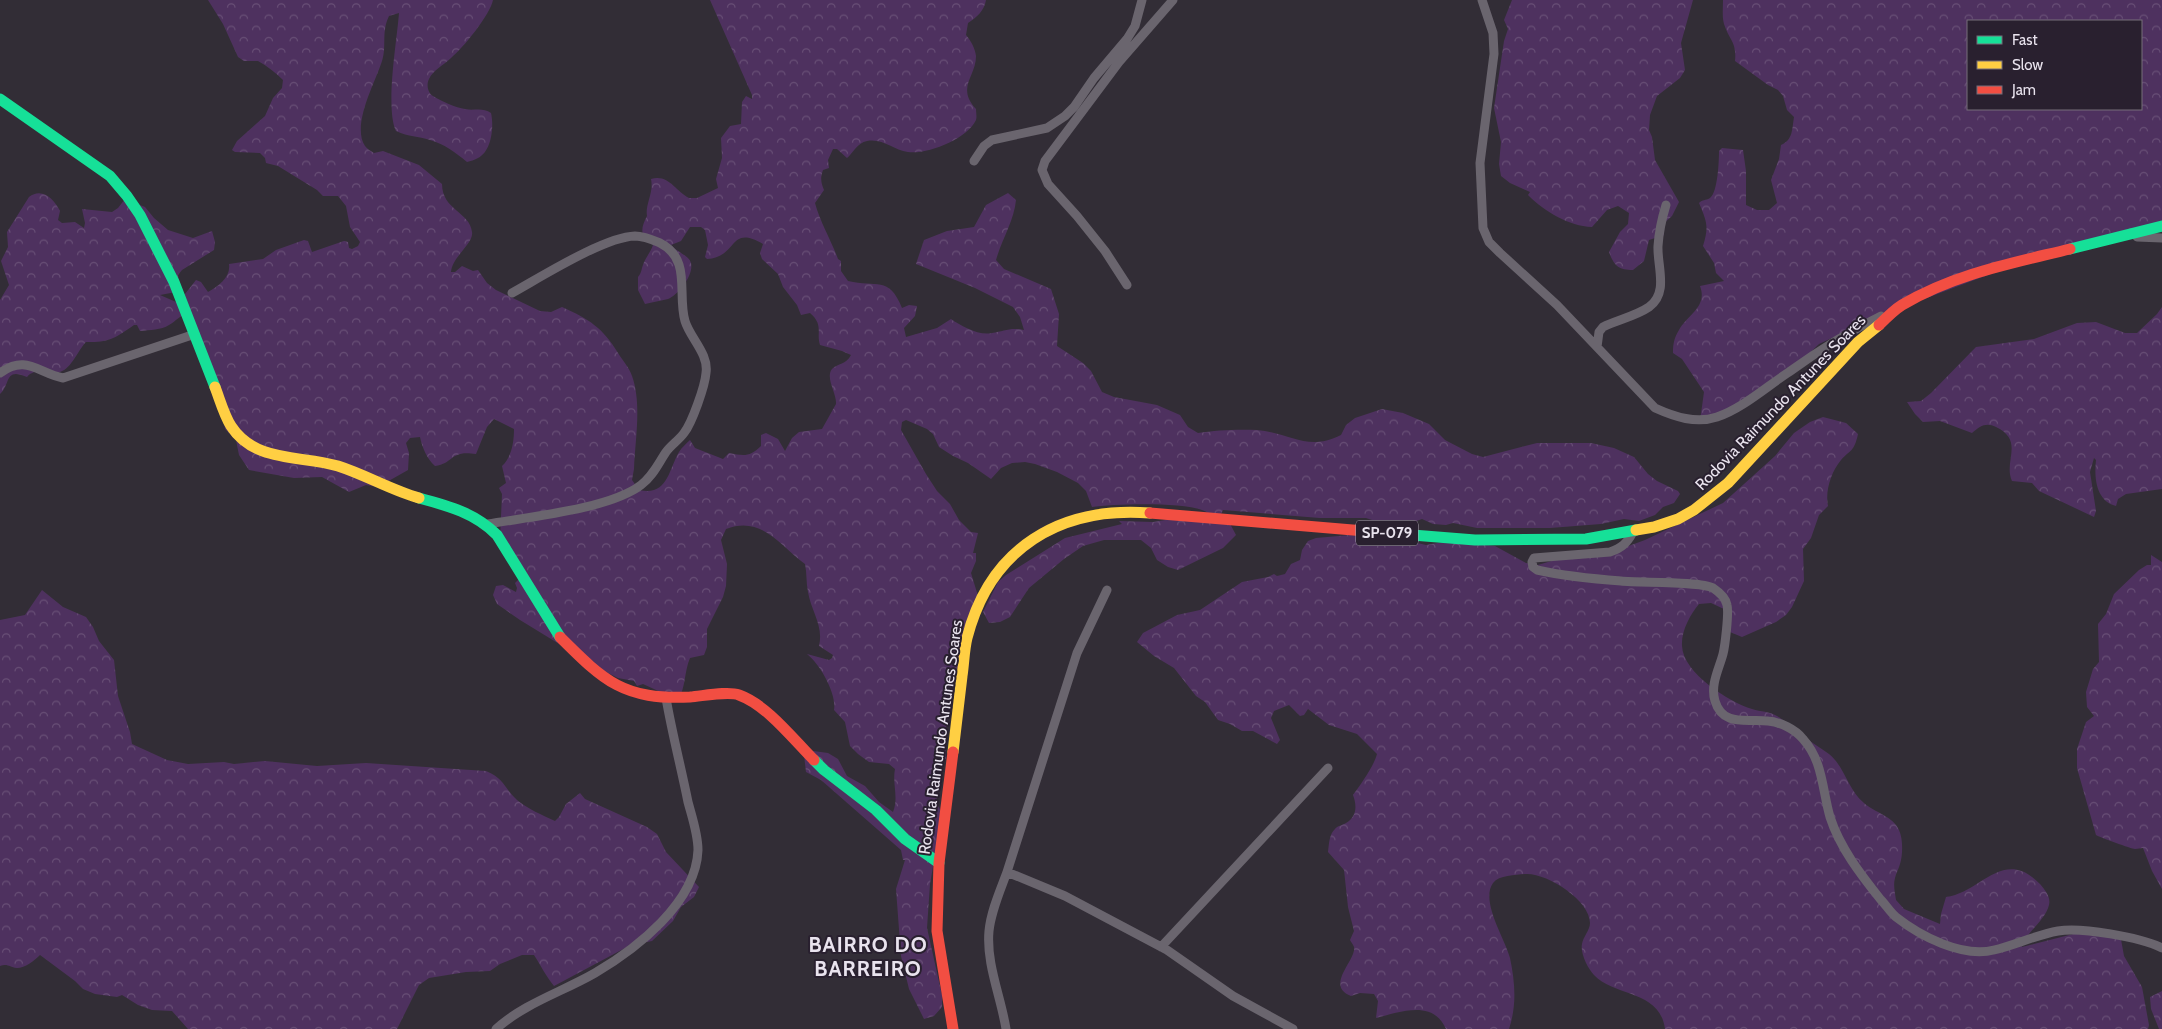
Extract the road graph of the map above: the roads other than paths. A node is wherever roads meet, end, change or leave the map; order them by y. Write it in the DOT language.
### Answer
graph roads {
  1 [pos="1142,0"];
  2 [pos="1173,0"];
  3 [pos="1482,0"];
  4 [pos="0,99"];
  5 [pos="974,161"];
  6 [pos="1666,205"];
  7 [pos="2162,226"];
  8 [pos="2123,236"];
  9 [pos="2162,238"];
  10 [pos="1127,285"];
  11 [pos="512,293"];
  12 [pos="1901,306"];
  13 [pos="195,334"];
  14 [pos="1597,347"];
  15 [pos="0,373"];
  16 [pos="488,524"];
  17 [pos="1633,532"];
  18 [pos="1107,590"];
  19 [pos="666,698"];
  20 [pos="1328,768"];
  21 [pos="939,863"];
  22 [pos="1007,872"];
  23 [pos="1161,947"];
  24 [pos="2162,948"];
  25 [pos="496,1029"];
  26 [pos="953,1029"];
  27 [pos="1006,1029"];
  28 [pos="1293,1029"];
  1 -- 5 [label="street"];
  2 -- 10 [label="street"];
  3 -- 14 [label="street"];
  4 -- 13 [label="main road"];
  6 -- 14 [label="street"];
  7 -- 8 [label="main road, Rodovia Raimundo Antunes Soares / SP-079"];
  8 -- 9 [label="street"];
  8 -- 12 [label="main road, Rodovia Raimundo Antunes Soares / SP-079"];
  11 -- 16 [label="street"];
  12 -- 14 [label="street"];
  12 -- 17 [label="main road, Rodovia Raimundo Antunes Soares / SP-079"];
  13 -- 15 [label="street"];
  13 -- 16 [label="main road"];
  16 -- 19 [label="main road"];
  17 -- 21 [label="main road, Rodovia Raimundo Antunes Soares / SP-079"];
  17 -- 24 [label="street"];
  18 -- 22 [label="street"];
  19 -- 21 [label="main road"];
  19 -- 25 [label="street"];
  20 -- 23 [label="street"];
  21 -- 26 [label="main road, Rodovia Raimundo Antunes Soares / SP-079"];
  22 -- 23 [label="street"];
  22 -- 27 [label="street"];
  23 -- 28 [label="street"];
}
